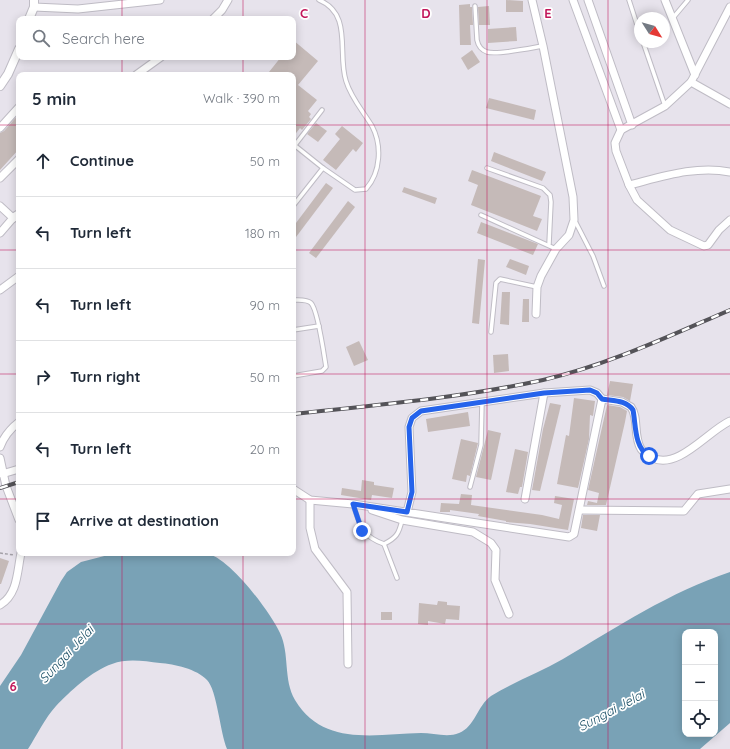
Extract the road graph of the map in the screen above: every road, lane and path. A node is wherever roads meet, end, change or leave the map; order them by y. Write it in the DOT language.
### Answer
graph roads {
  1 [pos="160,0"];
  2 [pos="228,0"];
  3 [pos="319,0"];
  4 [pos="532,0"];
  5 [pos="586,0"];
  6 [pos="629,0"];
  7 [pos="665,0"];
  8 [pos="688,0"];
  9 [pos="574,2"];
  10 [pos="34,4"];
  11 [pos="475,6"];
  12 [pos="730,8"];
  13 [pos="634,15"];
  14 [pos="30,16"];
  15 [pos="215,16"];
  16 [pos="672,19"];
  17 [pos="543,46"];
  18 [pos="645,48"];
  19 [pos="16,56"];
  20 [pos="157,60"];
  21 [pos="140,72"];
  22 [pos="695,75"];
  23 [pos="690,82"];
  24 [pos="0,86"];
  25 [pos="730,104"];
  26 [pos="665,106"];
  27 [pos="16,110"];
  28 [pos="322,110"];
  29 [pos="632,125"];
  30 [pos="0,128"];
  31 [pos="621,130"];
  32 [pos="296,142"];
  33 [pos="296,146"];
  34 [pos="16,162"];
  35 [pos="323,168"];
  36 [pos="487,168"];
  37 [pos="730,172"];
  38 [pos="0,178"];
  39 [pos="629,185"];
  40 [pos="296,202"];
  41 [pos="0,206"];
  42 [pos="481,215"];
  43 [pos="16,216"];
  44 [pos="574,220"];
  45 [pos="730,220"];
  46 [pos="0,234"];
  47 [pos="549,244"];
  48 [pos="556,249"];
  49 [pos="16,278"];
  50 [pos="604,286"];
  51 [pos="537,287"];
  52 [pos="0,290"];
  53 [pos="296,300"];
  54 [pos="536,314"];
  55 [pos="319,326"];
  56 [pos="296,330"];
  57 [pos="491,332"];
  58 [pos="296,375"];
  59 [pos="544,393"];
  60 [pos="602,399"];
  61 [pos="482,402"];
  62 [pos="730,421"];
  63 [pos="16,424"];
  64 [pos="0,447"];
  65 [pos="0,458"];
  66 [pos="16,470"];
  67 [pos="2,474"];
  68 [pos="470,487"];
  69 [pos="730,489"];
  70 [pos="296,491"];
  71 [pos="525,499"];
  72 [pos="310,500"];
  73 [pos="353,504"];
  74 [pos="580,510"];
  75 [pos="16,512"];
  76 [pos="407,512"];
  77 [pos="402,520"];
  78 [pos="384,544"];
  79 [pos="0,553"];
  80 [pos="16,554"];
  81 [pos="20,556"];
  82 [pos="397,578"];
  83 [pos="0,605"];
  84 [pos="509,614"];
  85 [pos="348,664"];
  1 -- 10 [label="street"];
  2 -- 15 [label="street"];
  3 -- 35 [label="lane"];
  4 -- 17 [label="street"];
  5 -- 9 [label="street"];
  5 -- 29 [label="street"];
  6 -- 13 [label="lane"];
  7 -- 16 [label="street"];
  8 -- 16 [label="lane"];
  9 -- 31 [label="street"];
  10 -- 14 [label="street"];
  11 -- 17 [label="lane"];
  12 -- 22 [label="street"];
  16 -- 22 [label="street"];
  17 -- 44 [label="street"];
  18 -- 26 [label="lane"];
  19 -- 24 [label="street"];
  20 -- 21 [label="street"];
  22 -- 23 [label="street"];
  23 -- 25 [label="street"];
  23 -- 26 [label="street"];
  26 -- 29 [label="street"];
  27 -- 30 [label="street"];
  28 -- 32 [label="lane"];
  29 -- 31 [label="street"];
  31 -- 39 [label="street"];
  33 -- 35 [label="lane"];
  34 -- 38 [label="street"];
  35 -- 40 [label="lane"];
  36 -- 47 [label="lane"];
  37 -- 39 [label="street"];
  39 -- 45 [label="street"];
  41 -- 43 [label="street"];
  42 -- 47 [label="lane"];
  43 -- 46 [label="street"];
  44 -- 48 [label="street"];
  44 -- 50 [label="lane"];
  47 -- 48 [label="lane"];
  48 -- 51 [label="street"];
  49 -- 52 [label="street"];
  51 -- 54 [label="street"];
  51 -- 57 [label="lane"];
  53 -- 55 [label="lane"];
  55 -- 56 [label="lane"];
  55 -- 58 [label="lane"];
  59 -- 60 [label="street"];
  59 -- 61 [label="street"];
  59 -- 71 [label="street"];
  60 -- 62 [label="street"];
  60 -- 74 [label="street"];
  61 -- 68 [label="lane"];
  61 -- 76 [label="street"];
  63 -- 64 [label="street"];
  65 -- 67 [label="street"];
  66 -- 67 [label="street"];
  67 -- 75 [label="street"];
  69 -- 74 [label="street"];
  70 -- 72 [label="street"];
  72 -- 73 [label="street"];
  72 -- 85 [label="street"];
  73 -- 76 [label="street"];
  73 -- 77 [label="street"];
  73 -- 78 [label="lane"];
  74 -- 76 [label="street"];
  77 -- 78 [label="lane"];
  77 -- 84 [label="street"];
  78 -- 82 [label="lane"];
  79 -- 80 [label="path"];
  81 -- 83 [label="street"];
}
